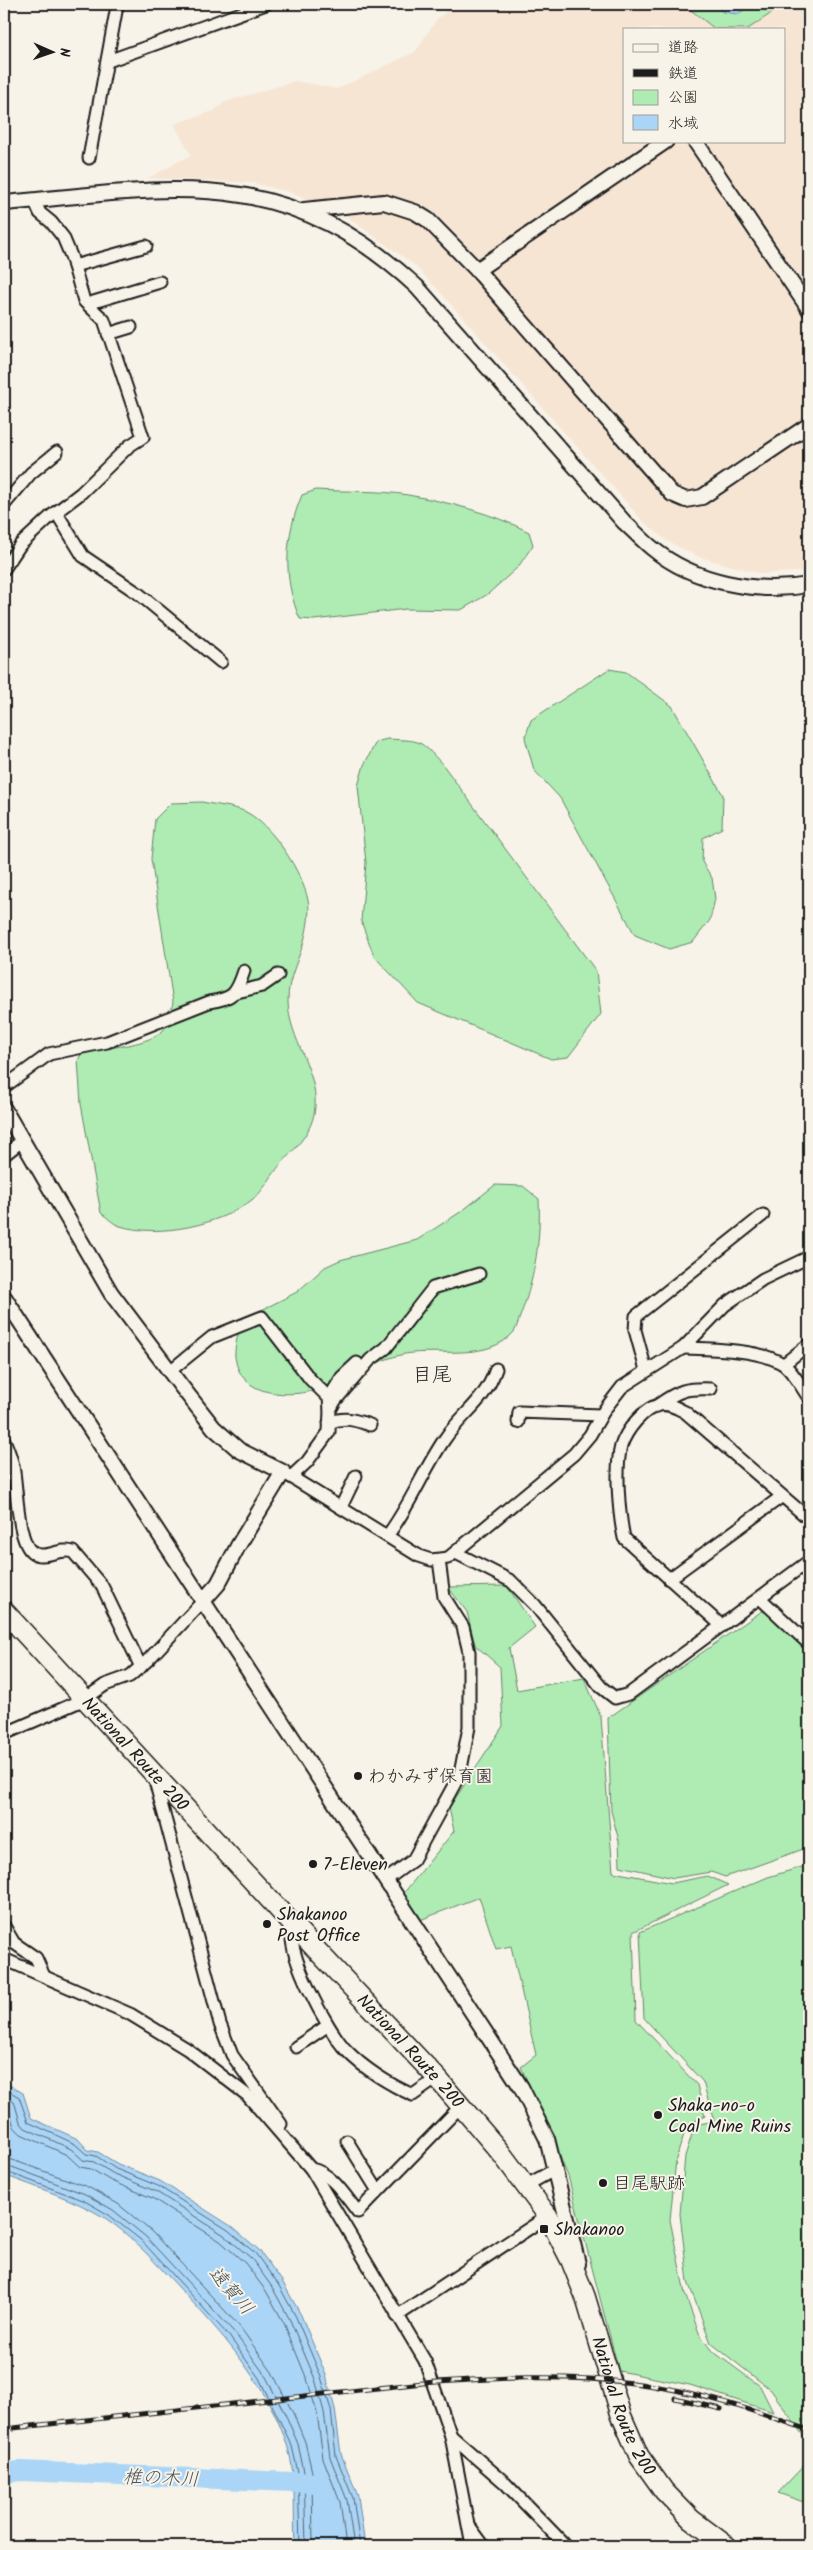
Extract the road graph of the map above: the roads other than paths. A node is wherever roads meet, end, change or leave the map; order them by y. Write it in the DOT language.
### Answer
graph roads {
  1 [pos="105,4"];
  2 [pos="266,4"];
  3 [pos="121,5"];
  4 [pos="108,61"];
  5 [pos="665,142"];
  6 [pos="696,142"];
  7 [pos="89,158"];
  8 [pos="34,200"];
  9 [pos="4,203"];
  10 [pos="300,210"];
  11 [pos="146,246"];
  12 [pos="74,266"];
  13 [pos="477,270"];
  14 [pos="160,282"];
  15 [pos="87,304"];
  16 [pos="809,309"];
  17 [pos="131,327"];
  18 [pos="108,334"];
  19 [pos="809,426"];
  20 [pos="57,452"];
  21 [pos="4,504"];
  22 [pos="56,512"];
  23 [pos="4,569"];
  24 [pos="809,585"];
  25 [pos="221,662"];
  26 [pos="244,971"];
  27 [pos="278,975"];
  28 [pos="237,992"];
  29 [pos="4,1087"];
  30 [pos="4,1109"];
  31 [pos="23,1140"];
  32 [pos="4,1155"];
  33 [pos="763,1215"];
  34 [pos="809,1257"];
  35 [pos="480,1274"];
  36 [pos="4,1298"];
  37 [pos="809,1344"];
  38 [pos="683,1348"];
  39 [pos="357,1363"];
  40 [pos="784,1364"];
  41 [pos="496,1369"];
  42 [pos="646,1370"];
  43 [pos="170,1371"];
  44 [pos="711,1389"];
  45 [pos="809,1398"];
  46 [pos="329,1404"];
  47 [pos="658,1405"];
  48 [pos="601,1416"];
  49 [pos="518,1422"];
  50 [pos="329,1423"];
  51 [pos="370,1425"];
  52 [pos="4,1440"];
  53 [pos="287,1475"];
  54 [pos="356,1476"];
  55 [pos="781,1497"];
  56 [pos="340,1507"];
  57 [pos="809,1520"];
  58 [pos="387,1536"];
  59 [pos="456,1553"];
  60 [pos="438,1560"];
  61 [pos="809,1561"];
  62 [pos="669,1579"];
  63 [pos="761,1598"];
  64 [pos="203,1601"];
  65 [pos="4,1611"];
  66 [pos="722,1626"];
  67 [pos="809,1644"];
  68 [pos="141,1667"];
  69 [pos="85,1699"];
  70 [pos="4,1734"];
  71 [pos="152,1770"];
  72 [pos="386,1880"];
  73 [pos="4,1926"];
  74 [pos="294,1926"];
  75 [pos="4,1959"];
  76 [pos="44,1976"];
  77 [pos="327,2026"];
  78 [pos="296,2047"];
  79 [pos="437,2078"];
  80 [pos="461,2106"];
  81 [pos="290,2144"];
  82 [pos="347,2146"];
  83 [pos="311,2169"];
  84 [pos="556,2169"];
  85 [pos="525,2186"];
  86 [pos="378,2191"];
  87 [pos="548,2216"];
  88 [pos="585,2296"];
  89 [pos="397,2316"];
  90 [pos="451,2436"];
  91 [pos="466,2521"];
  92 [pos="472,2546"];
  93 [pos="484,2546"];
  94 [pos="566,2546"];
  95 [pos="727,2546"];
  1 -- 3 [label="street"];
  2 -- 4 [label="street"];
  3 -- 4 [label="street"];
  4 -- 7 [label="street"];
  5 -- 13 [label="street"];
  6 -- 16 [label="street"];
  8 -- 9 [label="street"];
  8 -- 10 [label="street"];
  8 -- 12 [label="street"];
  10 -- 13 [label="street"];
  10 -- 24 [label="street"];
  11 -- 12 [label="street"];
  12 -- 15 [label="street"];
  13 -- 19 [label="street"];
  14 -- 15 [label="street"];
  15 -- 18 [label="street"];
  17 -- 18 [label="street"];
  18 -- 22 [label="street"];
  20 -- 21 [label="street"];
  22 -- 23 [label="street"];
  22 -- 25 [label="street"];
  26 -- 28 [label="street"];
  27 -- 28 [label="street"];
  28 -- 29 [label="street"];
  30 -- 31 [label="street"];
  31 -- 32 [label="street"];
  31 -- 43 [label="street"];
  33 -- 42 [label="street"];
  34 -- 38 [label="street"];
  35 -- 46 [label="street"];
  36 -- 64 [label="street"];
  37 -- 40 [label="street"];
  38 -- 40 [label="street"];
  38 -- 42 [label="street"];
  39 -- 46 [label="street"];
  40 -- 45 [label="street"];
  41 -- 58 [label="street"];
  42 -- 48 [label="street"];
  43 -- 46 [label="street"];
  43 -- 53 [label="street"];
  44 -- 47 [label="street"];
  46 -- 50 [label="street"];
  47 -- 55 [label="street"];
  47 -- 62 [label="street"];
  48 -- 49 [label="street"];
  48 -- 59 [label="street"];
  50 -- 51 [label="street"];
  50 -- 53 [label="street"];
  52 -- 68 [label="street"];
  53 -- 56 [label="street"];
  53 -- 64 [label="street"];
  54 -- 56 [label="street"];
  55 -- 57 [label="street"];
  55 -- 62 [label="street"];
  56 -- 58 [label="street"];
  58 -- 60 [label="street"];
  59 -- 60 [label="street"];
  59 -- 66 [label="street"];
  60 -- 72 [label="street"];
  61 -- 63 [label="street"];
  62 -- 66 [label="street"];
  63 -- 66 [label="street"];
  63 -- 67 [label="street"];
  64 -- 68 [label="street"];
  64 -- 72 [label="street"];
  65 -- 69 [label="highway, National Route 200"];
  68 -- 69 [label="street"];
  69 -- 70 [label="street"];
  69 -- 71 [label="highway, National Route 200"];
  71 -- 74 [label="highway, National Route 200"];
  71 -- 81 [label="street"];
  72 -- 84 [label="street"];
  73 -- 76 [label="street"];
  74 -- 77 [label="street"];
  74 -- 79 [label="highway, National Route 200"];
  75 -- 76 [label="street"];
  76 -- 81 [label="street"];
  77 -- 78 [label="street"];
  77 -- 79 [label="street"];
  79 -- 80 [label="highway, National Route 200"];
  80 -- 85 [label="highway, National Route 200"];
  80 -- 86 [label="street"];
  81 -- 83 [label="street"];
  82 -- 86 [label="street"];
  83 -- 86 [label="street"];
  83 -- 89 [label="street"];
  84 -- 85 [label="street"];
  84 -- 88 [label="street"];
  85 -- 87 [label="highway, National Route 200"];
  87 -- 88 [label="highway, National Route 200"];
  87 -- 89 [label="street"];
  88 -- 95 [label="highway, National Route 200"];
  89 -- 90 [label="street"];
  90 -- 91 [label="street"];
  90 -- 94 [label="street"];
  91 -- 92 [label="street"];
  91 -- 93 [label="street"];
}
